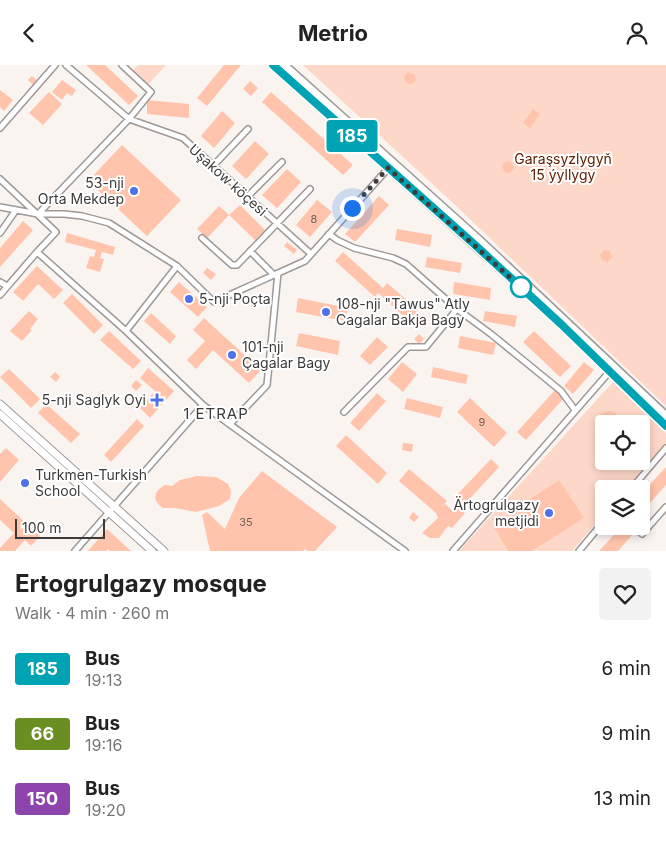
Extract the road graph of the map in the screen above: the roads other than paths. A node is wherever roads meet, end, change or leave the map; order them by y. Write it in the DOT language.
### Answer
graph roads {
  1 [pos="55,65"];
  2 [pos="66,65"];
  3 [pos="122,65"];
  4 [pos="273,65"];
  5 [pos="285,65"];
  6 [pos="129,119"];
  7 [pos="0,128"];
  8 [pos="248,129"];
  9 [pos="282,162"];
  10 [pos="390,165"];
  11 [pos="213,166"];
  12 [pos="0,179"];
  13 [pos="310,189"];
  14 [pos="247,197"];
  15 [pos="0,207"];
  16 [pos="16,210"];
  17 [pos="38,214"];
  18 [pos="277,224"];
  19 [pos="0,233"];
  20 [pos="329,234"];
  21 [pos="202,238"];
  22 [pos="37,251"];
  23 [pos="250,251"];
  24 [pos="311,254"];
  25 [pos="177,266"];
  26 [pos="276,274"];
  27 [pos="0,281"];
  28 [pos="8,286"];
  29 [pos="0,295"];
  30 [pos="457,309"];
  31 [pos="126,331"];
  32 [pos="612,368"];
  33 [pos="0,404"];
  34 [pos="203,405"];
  35 [pos="575,411"];
  36 [pos="344,412"];
  37 [pos="0,414"];
  38 [pos="666,415"];
  39 [pos="230,424"];
  40 [pos="666,426"];
  41 [pos="666,448"];
  42 [pos="639,480"];
  43 [pos="666,507"];
  44 [pos="112,510"];
  45 [pos="650,525"];
  46 [pos="595,532"];
  47 [pos="148,550"];
  48 [pos="75,551"];
  49 [pos="164,551"];
  50 [pos="405,551"];
  51 [pos="452,551"];
  52 [pos="579,551"];
  1 -- 7 [label="street"];
  2 -- 6 [label="street, Uşakow köçesi"];
  3 -- 6 [label="street"];
  4 -- 10 [label="street"];
  5 -- 10 [label="street"];
  6 -- 11 [label="street, Uşakow köçesi"];
  6 -- 17 [label="street"];
  8 -- 11 [label="street"];
  9 -- 14 [label="street"];
  10 -- 20 [label="street"];
  10 -- 32 [label="street"];
  11 -- 14 [label="street, Uşakow köçesi"];
  12 -- 17 [label="street"];
  13 -- 18 [label="street"];
  14 -- 18 [label="street, Uşakow köçesi"];
  15 -- 16 [label="street"];
  16 -- 17 [label="street"];
  16 -- 19 [label="street"];
  17 -- 22 [label="street"];
  17 -- 25 [label="street"];
  18 -- 23 [label="street"];
  18 -- 24 [label="street, Uşakow köçesi"];
  20 -- 24 [label="street"];
  20 -- 30 [label="street"];
  21 -- 23 [label="street"];
  22 -- 28 [label="street"];
  22 -- 31 [label="street"];
  23 -- 26 [label="street"];
  24 -- 26 [label="street"];
  25 -- 26 [label="street"];
  25 -- 31 [label="street"];
  26 -- 39 [label="street"];
  27 -- 28 [label="street"];
  28 -- 29 [label="street"];
  30 -- 35 [label="street"];
  30 -- 36 [label="street"];
  31 -- 34 [label="street"];
  32 -- 35 [label="street"];
  32 -- 38 [label="street"];
  32 -- 40 [label="street"];
  33 -- 44 [label="main road"];
  34 -- 39 [label="street"];
  34 -- 44 [label="street"];
  35 -- 51 [label="street"];
  37 -- 44 [label="main road"];
  39 -- 50 [label="street"];
  41 -- 42 [label="street"];
  43 -- 45 [label="street"];
  44 -- 47 [label="main road"];
  44 -- 48 [label="street"];
  44 -- 49 [label="main road"];
  46 -- 52 [label="street"];
}
